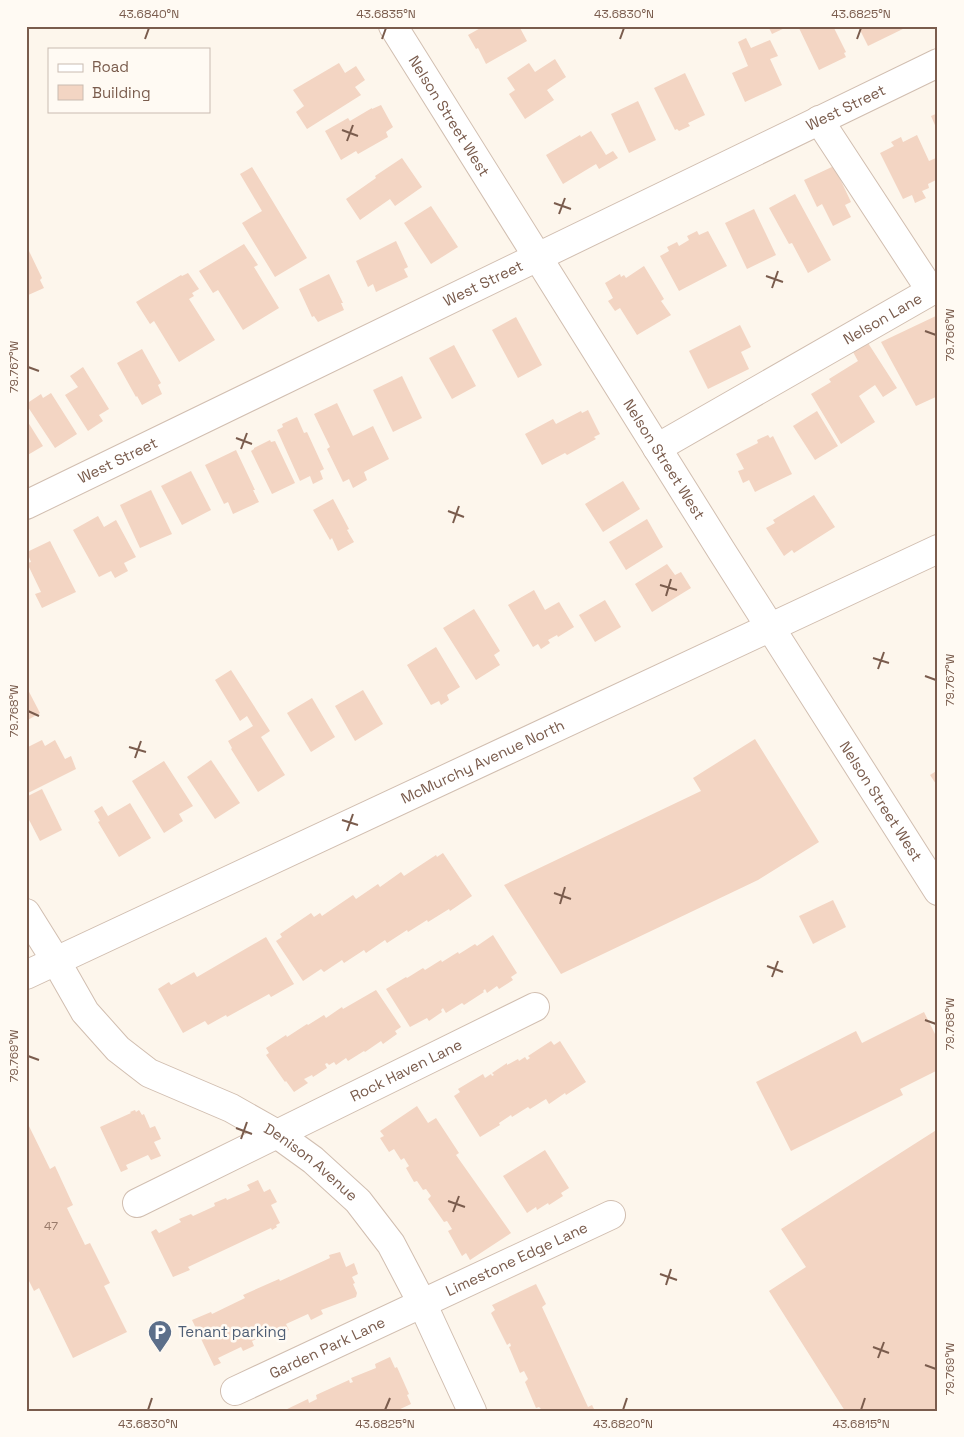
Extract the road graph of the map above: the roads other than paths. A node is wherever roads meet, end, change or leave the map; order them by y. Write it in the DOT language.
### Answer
graph roads {
  1 [pos="393,26"];
  2 [pos="938,63"];
  3 [pos="819,120"];
  4 [pos="536,257"];
  5 [pos="657,448"];
  6 [pos="26,504"];
  7 [pos="938,549"];
  8 [pos="769,627"];
  9 [pos="938,891"];
  10 [pos="26,913"];
  11 [pos="56,961"];
  12 [pos="26,975"];
  13 [pos="535,1007"];
  14 [pos="276,1134"];
  15 [pos="137,1202"];
  16 [pos="611,1215"];
  17 [pos="422,1303"];
  18 [pos="234,1391"];
  19 [pos="472,1411"];
  1 -- 4 [label="street, Nelson Street West"];
  2 -- 3 [label="street, West Street"];
  3 -- 4 [label="street, West Street"];
  3 -- 5 [label="street, Nelson Lane"];
  4 -- 5 [label="street, Nelson Street West"];
  4 -- 6 [label="street, West Street"];
  5 -- 8 [label="street, Nelson Street West"];
  7 -- 8 [label="street, McMurchy Avenue North"];
  8 -- 9 [label="street, Nelson Street West"];
  8 -- 11 [label="street, McMurchy Avenue North"];
  10 -- 11 [label="street, Denison Avenue"];
  11 -- 12 [label="street, McMurchy Avenue North"];
  11 -- 14 [label="street, Denison Avenue"];
  13 -- 14 [label="street, Rock Haven Lane"];
  14 -- 15 [label="street, Rock Haven Lane"];
  14 -- 17 [label="street, Denison Avenue"];
  16 -- 17 [label="street, Limestone Edge Lane"];
  17 -- 18 [label="street, Garden Park Lane"];
  17 -- 19 [label="street, Denison Avenue"];
}
